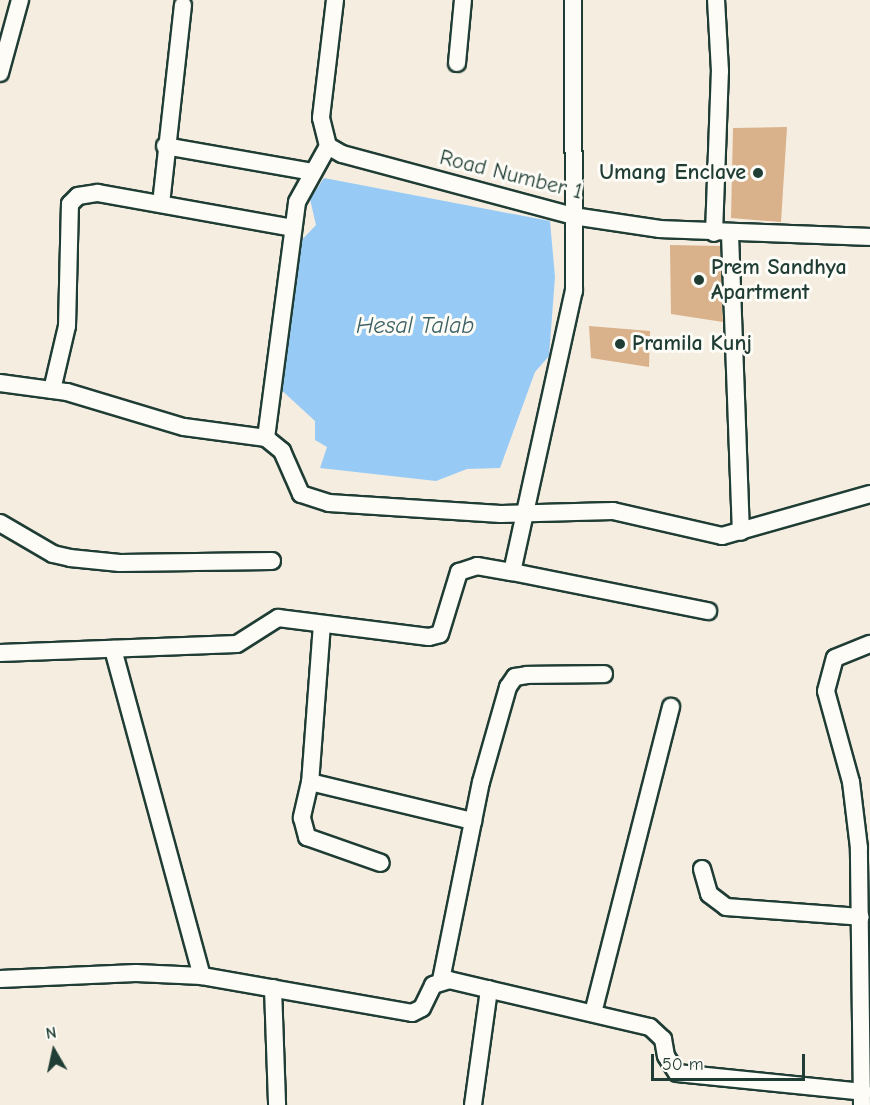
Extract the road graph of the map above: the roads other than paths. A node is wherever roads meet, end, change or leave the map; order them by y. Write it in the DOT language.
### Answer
graph roads {
  1 [pos="20,0"];
  2 [pos="335,0"];
  3 [pos="463,0"];
  4 [pos="573,0"];
  5 [pos="716,0"];
  6 [pos="183,5"];
  7 [pos="457,63"];
  8 [pos="0,73"];
  9 [pos="165,146"];
  10 [pos="328,146"];
  11 [pos="313,172"];
  12 [pos="161,204"];
  13 [pos="573,216"];
  14 [pos="293,228"];
  15 [pos="722,234"];
  16 [pos="870,237"];
  17 [pos="0,383"];
  18 [pos="52,390"];
  19 [pos="266,438"];
  20 [pos="870,494"];
  21 [pos="524,513"];
  22 [pos="0,523"];
  23 [pos="741,532"];
  24 [pos="272,561"];
  25 [pos="512,572"];
  26 [pos="708,611"];
  27 [pos="322,624"];
  28 [pos="870,644"];
  29 [pos="113,649"];
  30 [pos="0,653"];
  31 [pos="604,674"];
  32 [pos="671,707"];
  33 [pos="310,782"];
  34 [pos="472,821"];
  35 [pos="381,863"];
  36 [pos="702,869"];
  37 [pos="861,918"];
  38 [pos="202,976"];
  39 [pos="0,979"];
  40 [pos="441,980"];
  41 [pos="273,988"];
  42 [pos="489,989"];
  43 [pos="593,1012"];
  44 [pos="863,1099"];
  45 [pos="277,1105"];
  46 [pos="473,1105"];
  1 -- 8 [label="street"];
  2 -- 10 [label="street"];
  3 -- 7 [label="street"];
  4 -- 13 [label="street"];
  5 -- 15 [label="street"];
  6 -- 9 [label="street"];
  9 -- 11 [label="street"];
  9 -- 12 [label="street"];
  10 -- 11 [label="street"];
  10 -- 13 [label="street, Road Number 1"];
  11 -- 14 [label="street"];
  12 -- 14 [label="street"];
  12 -- 18 [label="street"];
  13 -- 15 [label="street, Road Number 1"];
  13 -- 21 [label="street"];
  14 -- 19 [label="street"];
  15 -- 16 [label="street, Road Number 1"];
  15 -- 23 [label="street"];
  17 -- 18 [label="street"];
  18 -- 19 [label="street"];
  19 -- 21 [label="street"];
  20 -- 23 [label="street"];
  21 -- 23 [label="street"];
  21 -- 25 [label="street"];
  22 -- 24 [label="street"];
  25 -- 26 [label="street"];
  25 -- 27 [label="street"];
  27 -- 29 [label="street"];
  27 -- 33 [label="street"];
  28 -- 37 [label="street"];
  29 -- 30 [label="street"];
  29 -- 38 [label="street"];
  31 -- 34 [label="street"];
  32 -- 43 [label="street"];
  33 -- 34 [label="street"];
  33 -- 35 [label="street"];
  34 -- 40 [label="street"];
  36 -- 37 [label="street"];
  37 -- 44 [label="street"];
  38 -- 39 [label="street"];
  38 -- 41 [label="street"];
  40 -- 41 [label="street"];
  40 -- 42 [label="street"];
  41 -- 45 [label="street"];
  42 -- 43 [label="street"];
  42 -- 46 [label="street"];
  43 -- 44 [label="street"];
}
